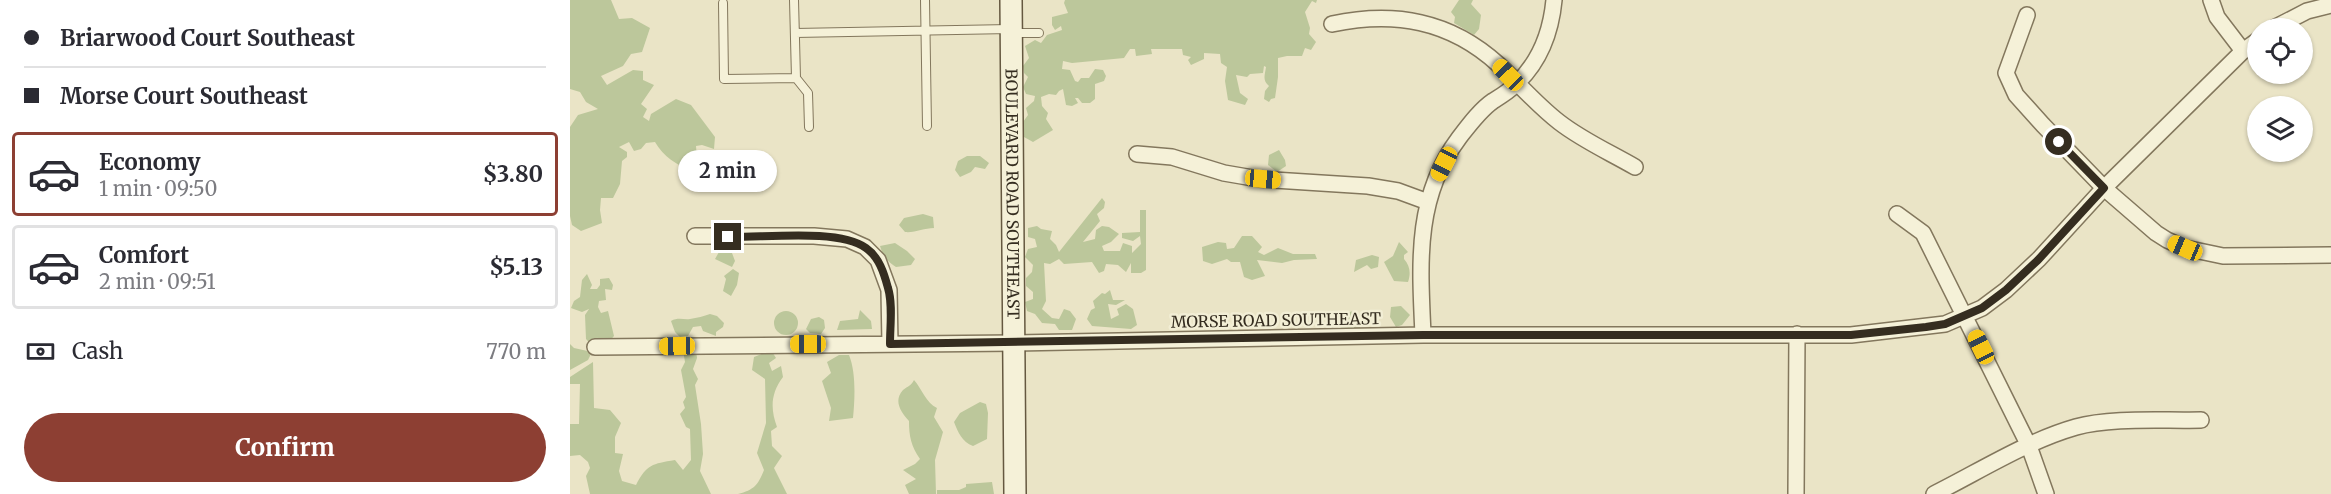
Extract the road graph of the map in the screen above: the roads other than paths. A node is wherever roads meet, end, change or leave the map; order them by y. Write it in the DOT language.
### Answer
graph roads {
  1 [pos="794,0"];
  2 [pos="925,0"];
  3 [pos="1011,0"];
  4 [pos="1554,0"];
  5 [pos="2211,0"];
  6 [pos="723,3"];
  7 [pos="2331,5"];
  8 [pos="2027,15"];
  9 [pos="2293,18"];
  10 [pos="1332,24"];
  11 [pos="925,30"];
  12 [pos="1012,31"];
  13 [pos="795,33"];
  14 [pos="1039,33"];
  15 [pos="2247,48"];
  16 [pos="2243,51"];
  17 [pos="796,78"];
  18 [pos="1517,84"];
  19 [pos="927,126"];
  20 [pos="809,127"];
  21 [pos="1137,154"];
  22 [pos="1635,167"];
  23 [pos="2104,188"];
  24 [pos="1428,202"];
  25 [pos="1897,214"];
  26 [pos="695,236"];
  27 [pos="2331,255"];
  28 [pos="1965,315"];
  29 [pos="1797,334"];
  30 [pos="1423,335"];
  31 [pos="1015,343"];
  32 [pos="890,344"];
  33 [pos="595,347"];
  34 [pos="2201,420"];
  35 [pos="2029,446"];
  36 [pos="1014,494"];
  37 [pos="1796,494"];
  38 [pos="1934,494"];
  39 [pos="2046,494"];
  1 -- 13 [label="lane"];
  2 -- 11 [label="lane"];
  3 -- 12 [label="street, BOULEVARD ROAD SOUTHEAST"];
  4 -- 18 [label="street"];
  5 -- 16 [label="street"];
  6 -- 17 [label="lane"];
  7 -- 9 [label="street"];
  8 -- 23 [label="street"];
  10 -- 18 [label="street"];
  11 -- 12 [label="lane"];
  11 -- 13 [label="lane"];
  11 -- 19 [label="lane"];
  12 -- 14 [label="lane"];
  12 -- 31 [label="street, BOULEVARD ROAD SOUTHEAST"];
  13 -- 17 [label="lane"];
  15 -- 16 [label="street, MORSE ROAD SOUTHEAST"];
  16 -- 23 [label="street, MORSE ROAD SOUTHEAST"];
  17 -- 20 [label="lane"];
  18 -- 22 [label="street"];
  18 -- 24 [label="street"];
  21 -- 24 [label="street"];
  23 -- 27 [label="street"];
  23 -- 28 [label="street, MORSE ROAD SOUTHEAST"];
  24 -- 30 [label="street"];
  25 -- 28 [label="street"];
  26 -- 32 [label="street"];
  28 -- 29 [label="street, MORSE ROAD SOUTHEAST"];
  28 -- 35 [label="street"];
  29 -- 30 [label="street, MORSE ROAD SOUTHEAST"];
  29 -- 37 [label="street"];
  30 -- 31 [label="street, MORSE ROAD SOUTHEAST"];
  31 -- 32 [label="street, MORSE ROAD SOUTHEAST"];
  31 -- 36 [label="street, BOULEVARD ROAD SOUTHEAST"];
  32 -- 33 [label="street, MORSE ROAD SOUTHEAST"];
  34 -- 35 [label="street"];
  35 -- 38 [label="street"];
  35 -- 39 [label="street"];
}
